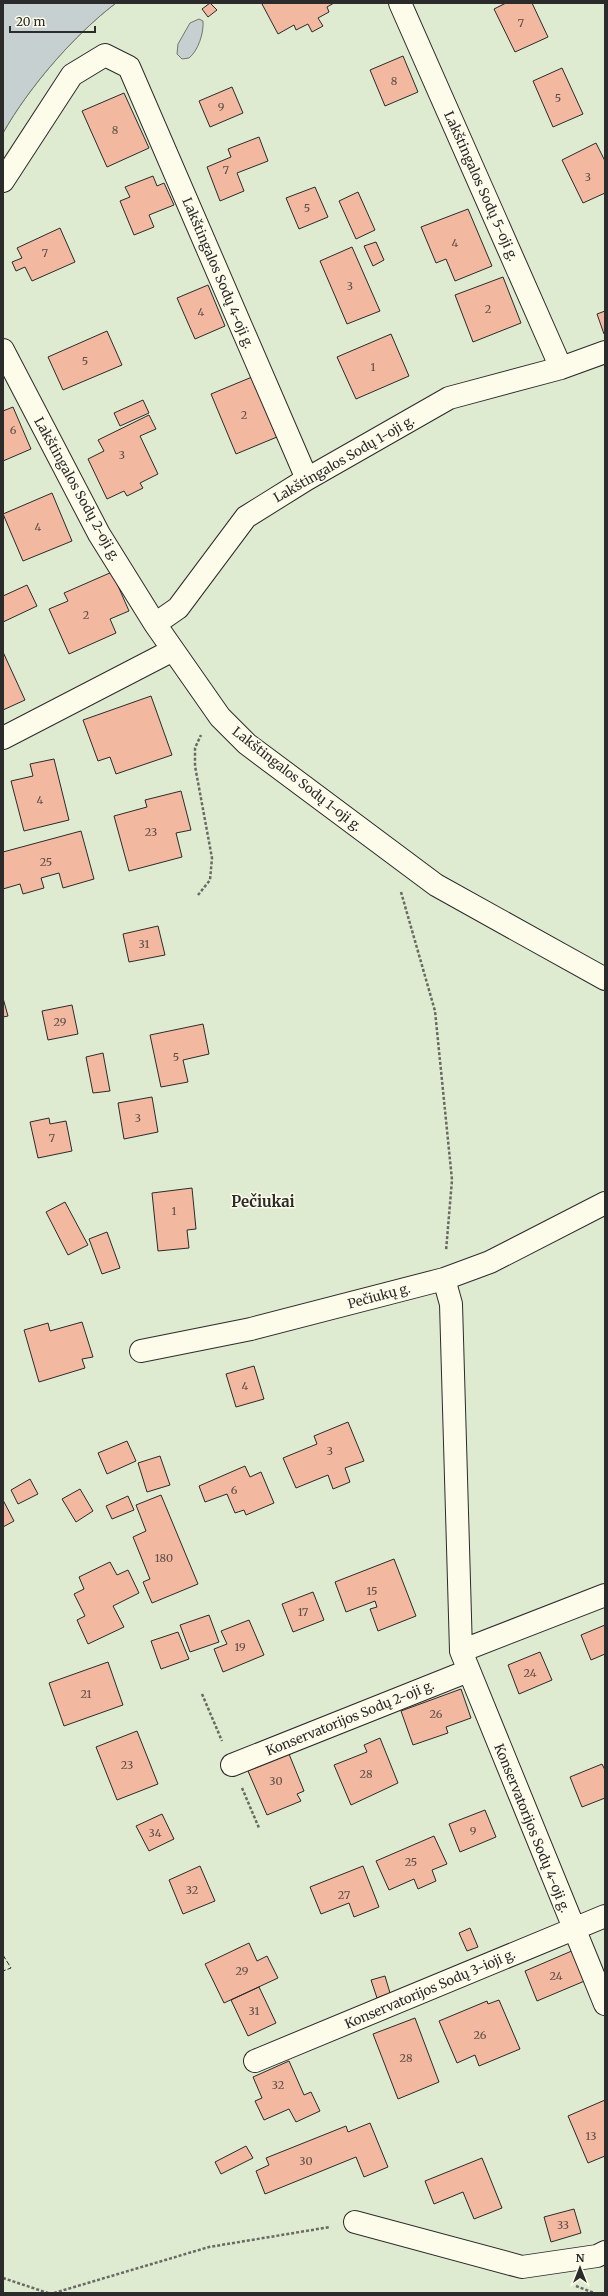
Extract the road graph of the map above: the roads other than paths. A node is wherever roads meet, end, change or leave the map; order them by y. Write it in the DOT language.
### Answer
graph roads {
  1 [pos="400,3"];
  2 [pos="3,181"];
  3 [pos="3,350"];
  4 [pos="605,352"];
  5 [pos="561,368"];
  6 [pos="307,479"];
  7 [pos="155,624"];
  8 [pos="173,650"];
  9 [pos="3,738"];
  10 [pos="605,979"];
  11 [pos="605,1203"];
  12 [pos="444,1279"];
  13 [pos="141,1351"];
  14 [pos="605,1595"];
  15 [pos="464,1661"];
  16 [pos="232,1765"];
  17 [pos="605,1916"];
  18 [pos="573,1930"];
  19 [pos="605,2004"];
  20 [pos="255,2061"];
  21 [pos="355,2222"];
  22 [pos="605,2252"];
  1 -- 5 [label="street, Lakštingalos Sodų 5-oji g."];
  2 -- 6 [label="street, Lakštingalos Sodų 4-oji g."];
  3 -- 7 [label="street, Lakštingalos Sodų 2-oji g."];
  4 -- 5 [label="street, Lakštingalos Sodų 1-oji g."];
  5 -- 6 [label="street, Lakštingalos Sodų 1-oji g."];
  6 -- 7 [label="street, Lakštingalos Sodų 1-oji g."];
  7 -- 8 [label="street, Lakštingalos Sodų 1-oji g."];
  8 -- 9 [label="street"];
  8 -- 10 [label="street, Lakštingalos Sodų 1-oji g."];
  11 -- 12 [label="street, Pečiukų g."];
  12 -- 13 [label="street, Pečiukų g."];
  12 -- 15 [label="street"];
  14 -- 15 [label="street, Konservatorijos Sodų 2-oji g."];
  15 -- 16 [label="street, Konservatorijos Sodų 2-oji g."];
  15 -- 18 [label="street, Konservatorijos Sodų 4-oji g."];
  17 -- 18 [label="street, Konservatorijos Sodų 3-ioji g."];
  18 -- 19 [label="street, Konservatorijos Sodų 4-oji g."];
  18 -- 20 [label="street, Konservatorijos Sodų 3-ioji g."];
  21 -- 22 [label="street"];
}
